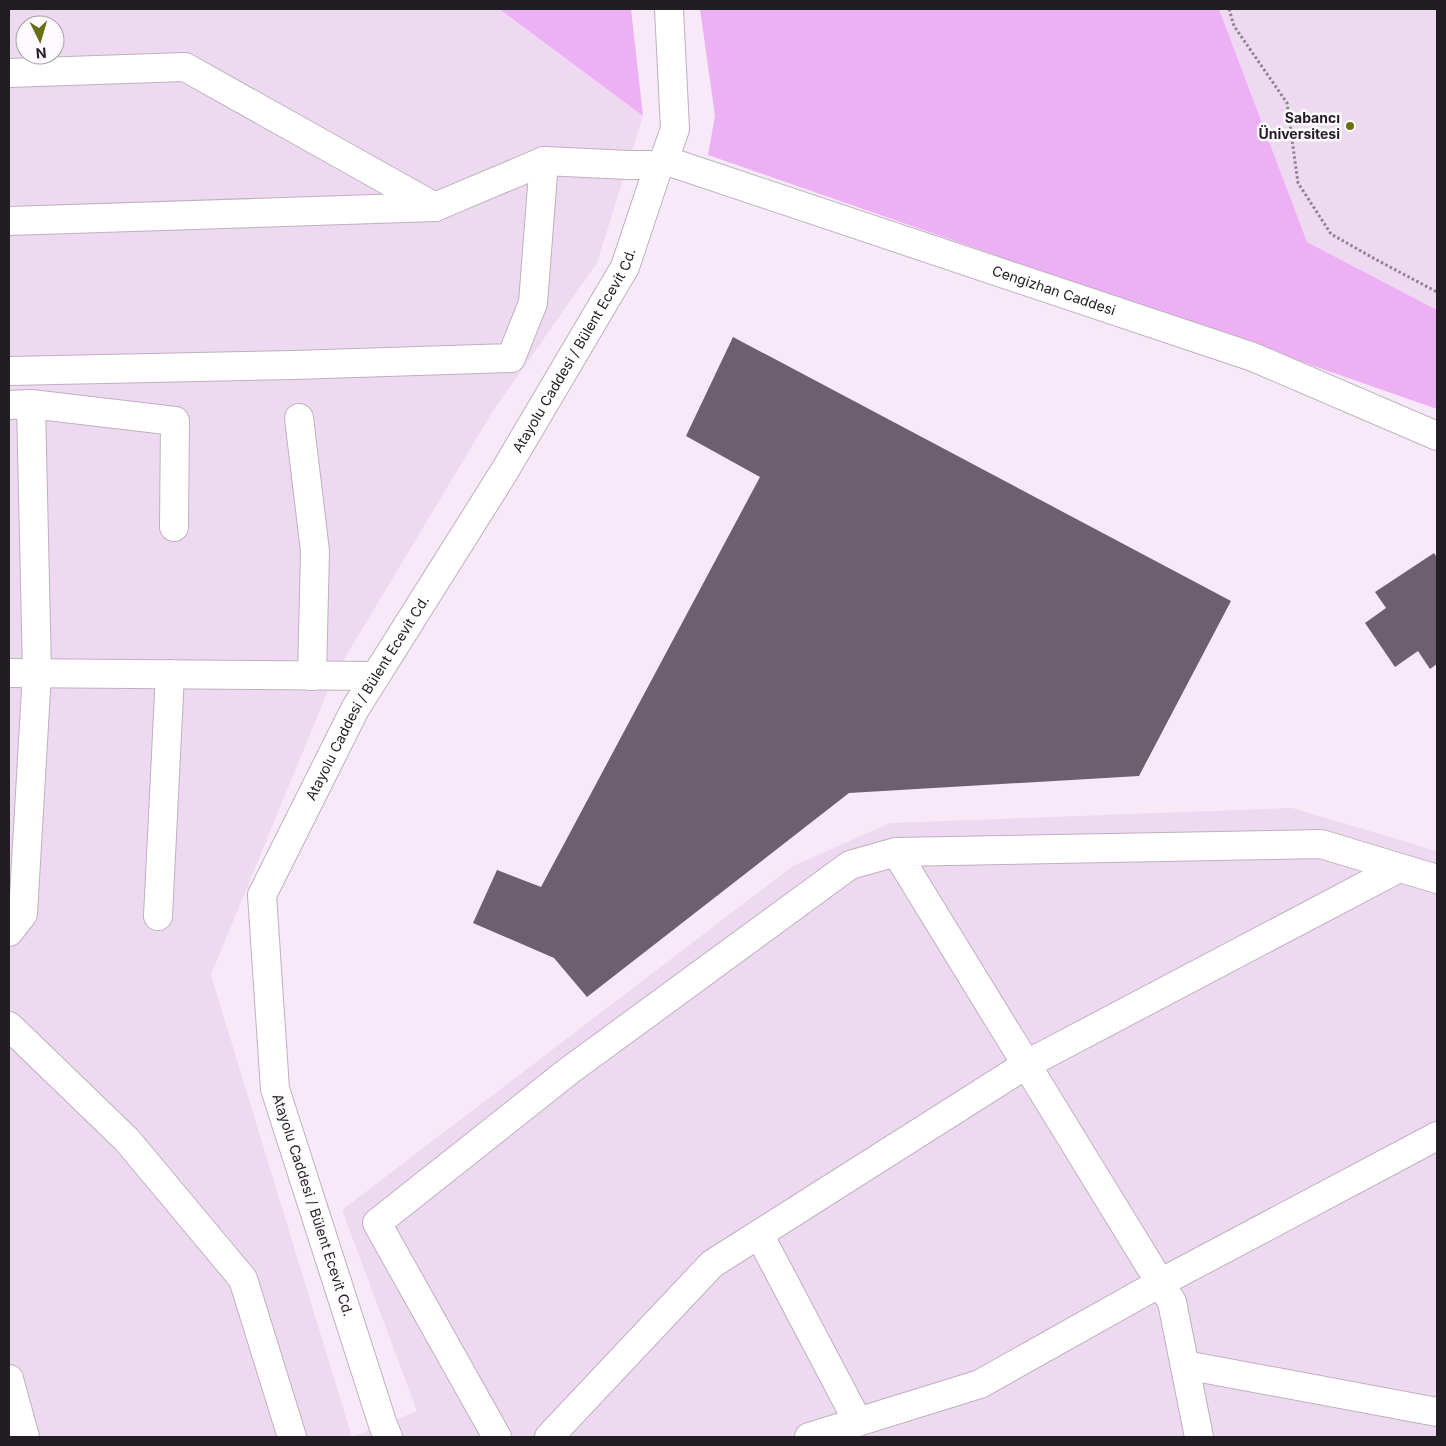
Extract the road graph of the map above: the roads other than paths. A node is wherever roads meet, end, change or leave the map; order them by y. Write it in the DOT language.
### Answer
graph roads {
  1 [pos="669,9"];
  2 [pos="9,73"];
  3 [pos="544,161"];
  4 [pos="662,163"];
  5 [pos="435,207"];
  6 [pos="9,221"];
  7 [pos="9,371"];
  8 [pos="20,405"];
  9 [pos="299,418"];
  10 [pos="1437,436"];
  11 [pos="174,527"];
  12 [pos="9,673"];
  13 [pos="37,673"];
  14 [pos="170,674"];
  15 [pos="312,676"];
  16 [pos="376,676"];
  17 [pos="896,852"];
  18 [pos="1399,868"];
  19 [pos="1437,879"];
  20 [pos="158,916"];
  21 [pos="9,932"];
  22 [pos="9,1026"];
  23 [pos="1027,1064"];
  24 [pos="1437,1136"];
  25 [pos="759,1234"];
  26 [pos="1160,1283"];
  27 [pos="1185,1365"];
  28 [pos="9,1379"];
  29 [pos="1437,1412"];
  30 [pos="858,1422"];
  31 [pos="385,1431"];
  32 [pos="25,1437"];
  33 [pos="292,1437"];
  34 [pos="497,1437"];
  35 [pos="548,1437"];
  36 [pos="809,1437"];
  37 [pos="1199,1437"];
  1 -- 4 [label="street, Atayolu Caddesi / Bülent Ecevit Cd."];
  2 -- 5 [label="street"];
  3 -- 4 [label="street, Cengizhan Caddesi"];
  3 -- 5 [label="street"];
  3 -- 7 [label="street"];
  4 -- 10 [label="street, Cengizhan Caddesi"];
  4 -- 16 [label="street, Atayolu Caddesi / Bülent Ecevit Cd."];
  5 -- 6 [label="street"];
  8 -- 11 [label="street"];
  8 -- 13 [label="street"];
  9 -- 15 [label="street"];
  12 -- 13 [label="street"];
  13 -- 14 [label="street"];
  13 -- 21 [label="street"];
  14 -- 15 [label="street"];
  14 -- 20 [label="street"];
  15 -- 16 [label="street"];
  16 -- 31 [label="street, Atayolu Caddesi / Bülent Ecevit Cd."];
  17 -- 18 [label="street"];
  17 -- 23 [label="street"];
  17 -- 34 [label="street"];
  18 -- 19 [label="street"];
  18 -- 23 [label="street"];
  22 -- 33 [label="street"];
  23 -- 25 [label="street"];
  23 -- 26 [label="street"];
  24 -- 26 [label="street"];
  25 -- 30 [label="street"];
  25 -- 35 [label="street"];
  26 -- 27 [label="street"];
  26 -- 30 [label="street"];
  27 -- 29 [label="street"];
  27 -- 37 [label="street"];
  28 -- 32 [label="street"];
  30 -- 36 [label="street"];
}
